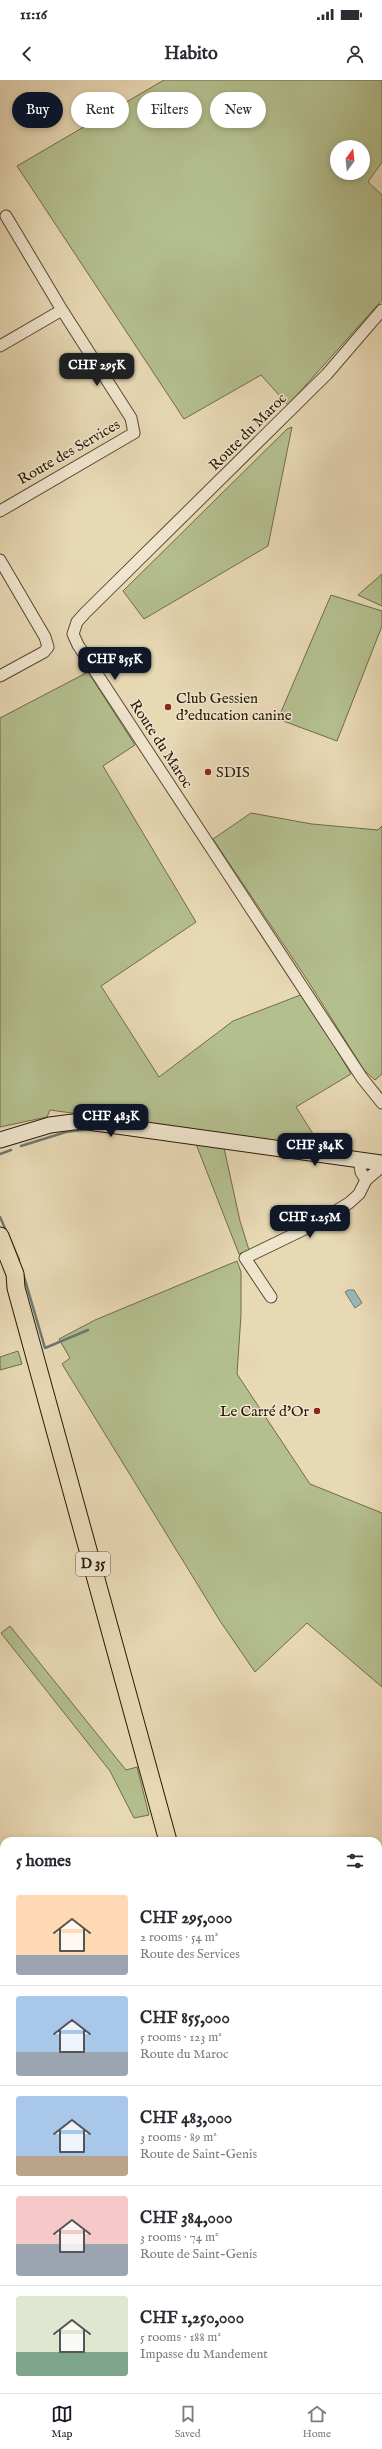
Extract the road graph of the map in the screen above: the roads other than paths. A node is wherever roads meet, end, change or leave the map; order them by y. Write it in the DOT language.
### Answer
graph roads {
  1 [pos="6,216"];
  2 [pos="62,310"];
  3 [pos="382,310"];
  4 [pos="0,346"];
  5 [pos="0,511"];
  6 [pos="0,560"];
  7 [pos="0,676"];
  8 [pos="382,1103"];
  9 [pos="0,1140"];
  10 [pos="359,1159"];
  11 [pos="382,1163"];
  12 [pos="366,1180"];
  13 [pos="0,1236"];
  14 [pos="0,1257"];
  15 [pos="16,1288"];
  16 [pos="271,1297"];
  17 [pos="167,1837"];
  1 -- 2 [label="street, Route des Services"];
  2 -- 4 [label="street"];
  2 -- 5 [label="street, Route des Services"];
  3 -- 8 [label="street, Route du Maroc"];
  6 -- 7 [label="street"];
  9 -- 10 [label="main road"];
  10 -- 11 [label="main road"];
  10 -- 12 [label="street"];
  11 -- 12 [label="street"];
  12 -- 16 [label="street"];
  13 -- 15 [label="main road, D 35"];
  14 -- 15 [label="main road, D 35"];
  15 -- 17 [label="main road, D 35"];
}
